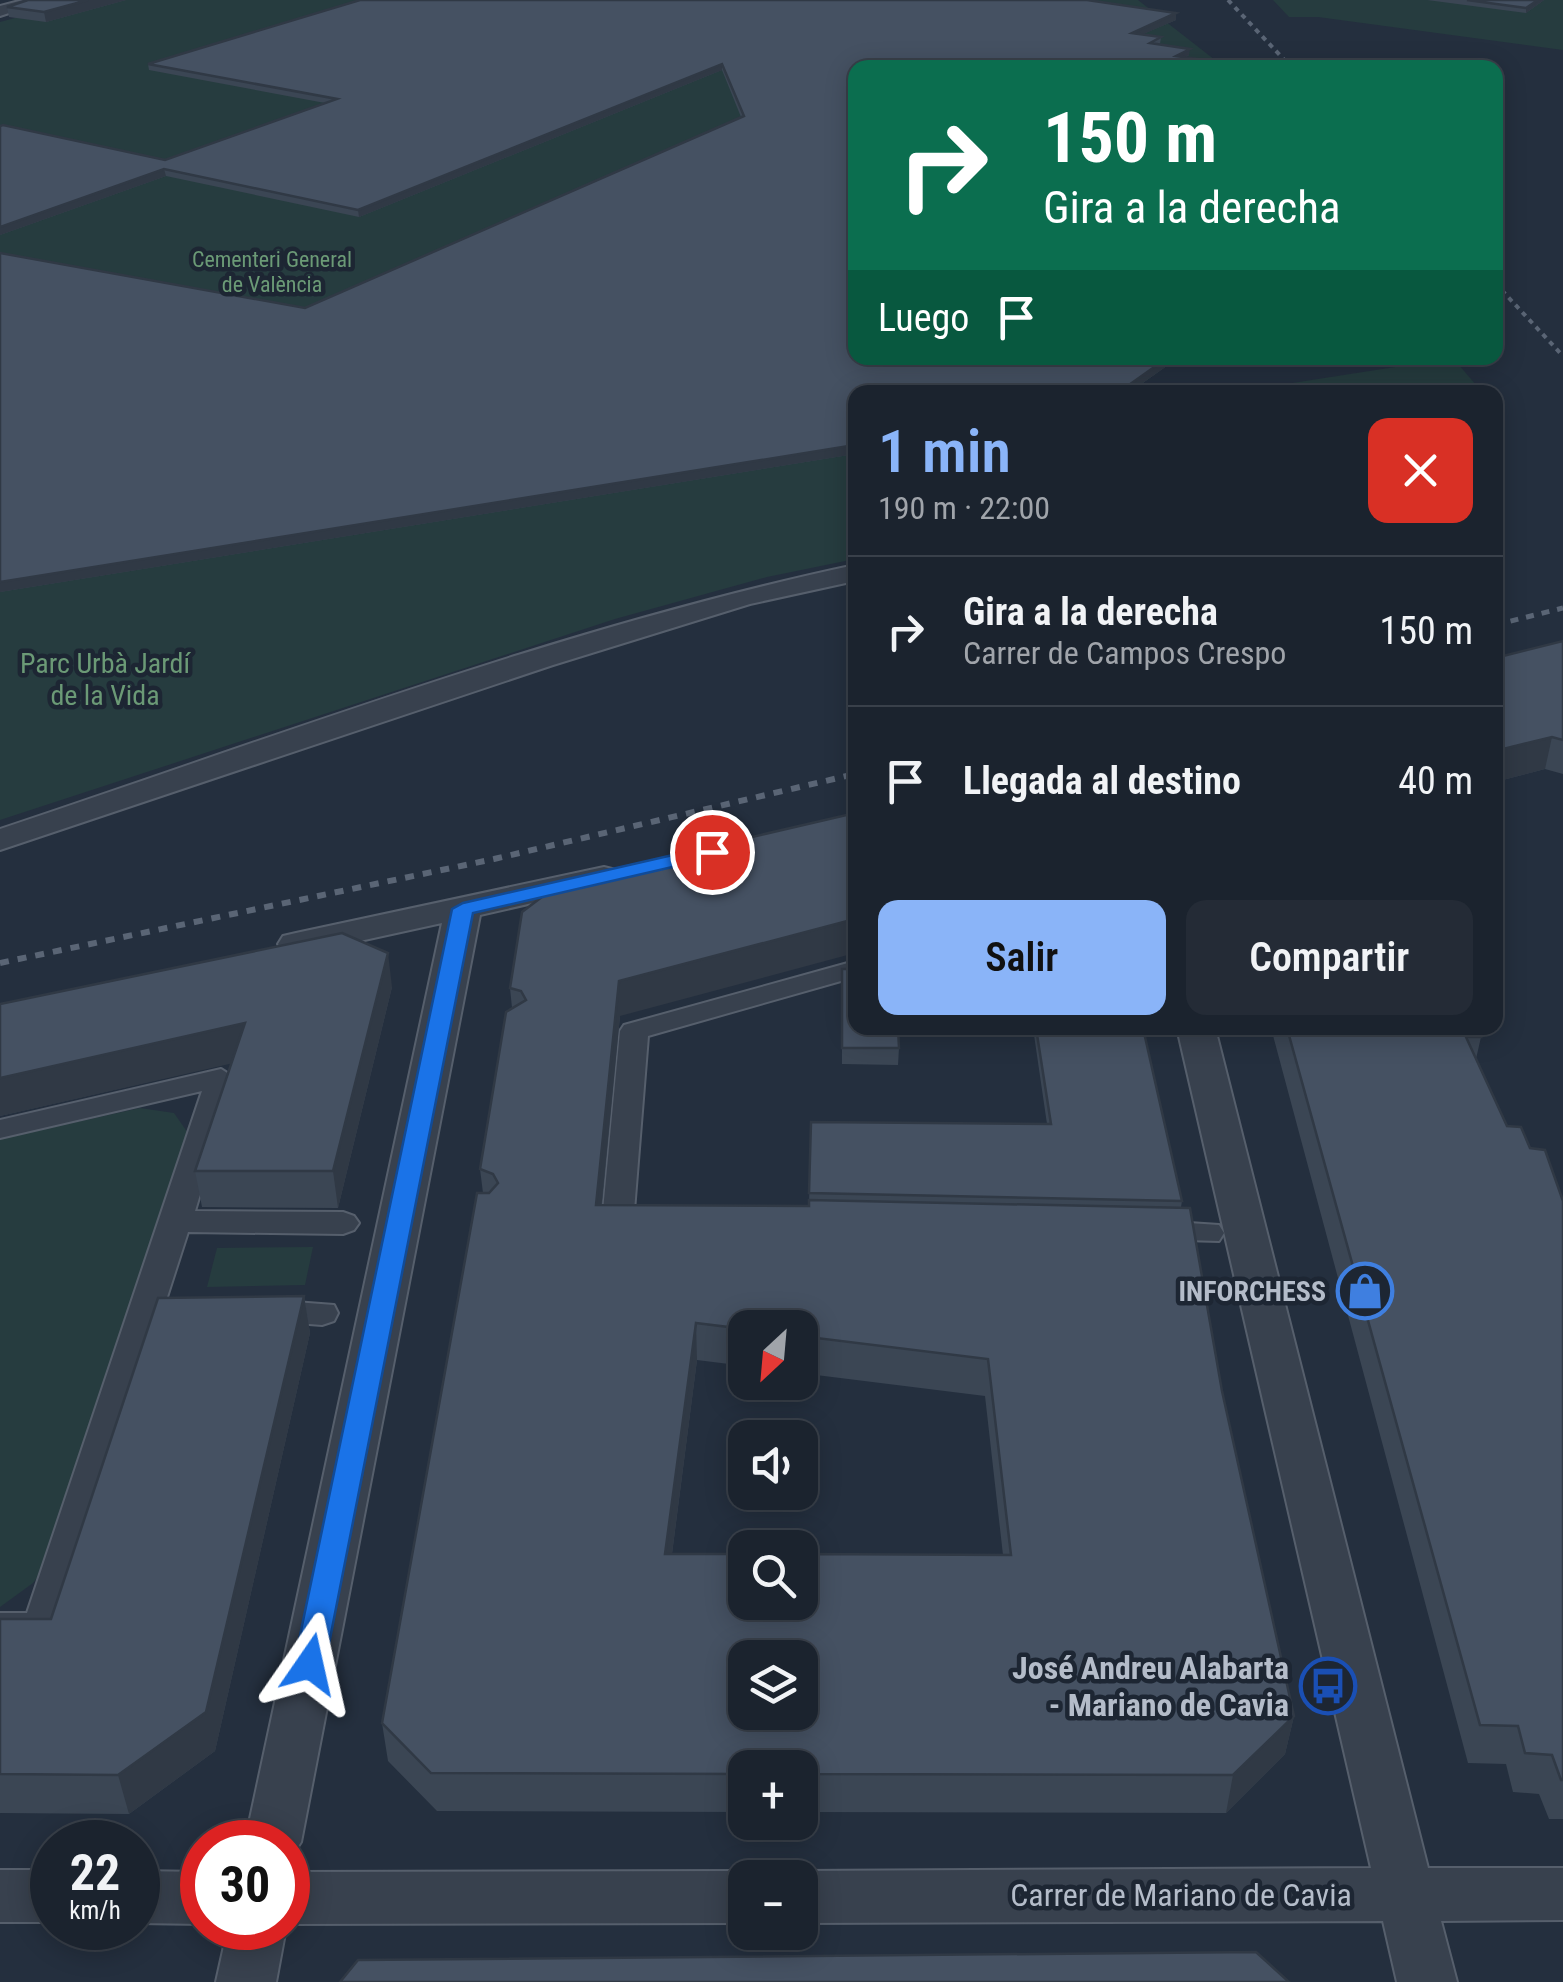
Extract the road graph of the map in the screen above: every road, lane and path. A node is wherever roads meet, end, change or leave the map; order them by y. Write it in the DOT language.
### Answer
graph roads {
  1 [pos="20,0"];
  2 [pos="40,0"];
  3 [pos="0,10"];
  4 [pos="848,574"];
  5 [pos="0,840"];
  6 [pos="631,871"];
  7 [pos="463,909"];
  8 [pos="268,950"];
  9 [pos="848,971"];
  10 [pos="1198,1035"];
  11 [pos="0,1129"];
  12 [pos="172,1220"];
  13 [pos="657,1222"];
  14 [pos="343,1223"];
  15 [pos="1129,1231"];
  16 [pos="1208,1232"];
  17 [pos="146,1312"];
  18 [pos="185,1312"];
  19 [pos="244,1312"];
  20 [pos="322,1312"];
  21 [pos="0,1629"];
  22 [pos="278,1820"];
  23 [pos="1409,1894"];
  24 [pos="1563,1894"];
  25 [pos="0,1896"];
  26 [pos="30,1896"];
  27 [pos="818,1896"];
  28 [pos="728,1897"];
  29 [pos="310,1898"];
  30 [pos="252,1950"];
  31 [pos="246,1982"];
  32 [pos="1427,1982"];
  1 -- 3 [label="street"];
  2 -- 3 [label="street"];
  4 -- 5 [label="street"];
  6 -- 7 [label="street"];
  7 -- 8 [label="street"];
  7 -- 22 [label="street"];
  9 -- 13 [label="street"];
  10 -- 23 [label="street"];
  11 -- 12 [label="street"];
  12 -- 14 [label="street"];
  12 -- 17 [label="street"];
  15 -- 16 [label="street"];
  17 -- 18 [label="street"];
  17 -- 21 [label="street"];
  19 -- 20 [label="street"];
  23 -- 24 [label="street, Carrer de Mariano de Cavia"];
  23 -- 27 [label="street, Carrer de Mariano de Cavia"];
  23 -- 32 [label="street"];
  25 -- 26 [label="street"];
  28 -- 29 [label="street"];
  30 -- 31 [label="street"];
}
